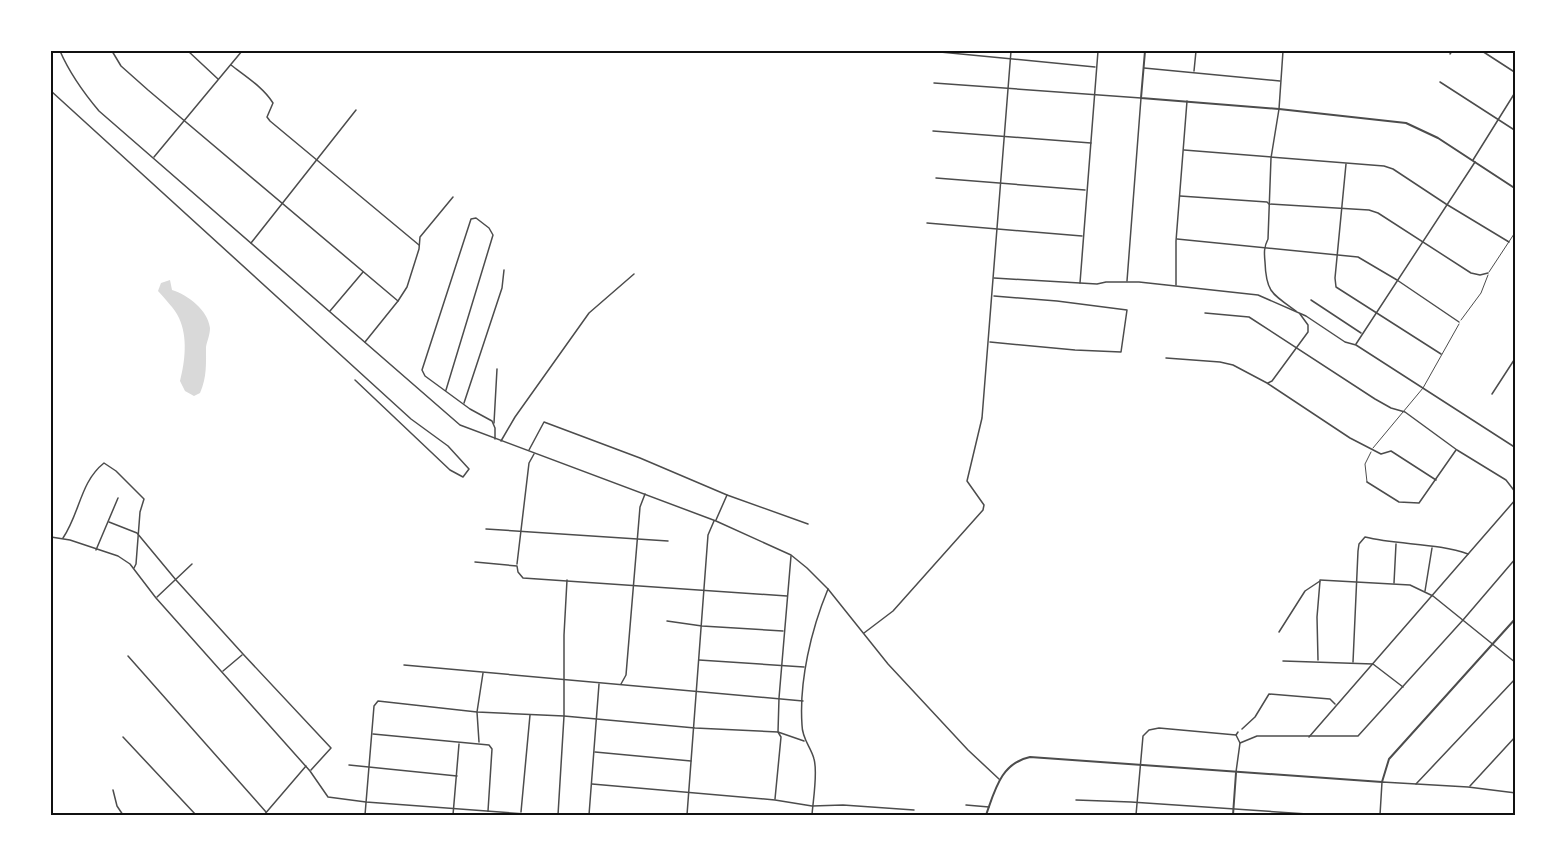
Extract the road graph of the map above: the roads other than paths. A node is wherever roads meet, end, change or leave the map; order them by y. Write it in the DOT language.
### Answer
graph roads {
  1 [pos="60,51"];
  2 [pos="112,51"];
  3 [pos="188,51"];
  4 [pos="242,51"];
  5 [pos="1011,51"];
  6 [pos="1098,51"];
  7 [pos="1145,51"];
  8 [pos="1196,51"];
  9 [pos="1283,51"];
  10 [pos="1482,51"];
  11 [pos="940,52"];
  12 [pos="1011,58"];
  13 [pos="231,65"];
  14 [pos="1097,67"];
  15 [pos="1144,68"];
  16 [pos="1194,72"];
  17 [pos="1516,74"];
  18 [pos="219,80"];
  19 [pos="1281,81"];
  20 [pos="1440,82"];
  21 [pos="934,83"];
  22 [pos="1008,88"];
  23 [pos="51,91"];
  24 [pos="1516,91"];
  25 [pos="1094,96"];
  26 [pos="1141,98"];
  27 [pos="1187,101"];
  28 [pos="1278,109"];
  29 [pos="356,110"];
  30 [pos="184,120"];
  31 [pos="1498,120"];
  32 [pos="1516,130"];
  33 [pos="933,131"];
  34 [pos="1005,136"];
  35 [pos="1090,143"];
  36 [pos="1184,150"];
  37 [pos="153,158"];
  38 [pos="1271,158"];
  39 [pos="316,160"];
  40 [pos="1473,161"];
  41 [pos="1346,163"];
  42 [pos="936,178"];
  43 [pos="1001,182"];
  44 [pos="1516,189"];
  45 [pos="1087,190"];
  46 [pos="1180,196"];
  47 [pos="453,197"];
  48 [pos="282,203"];
  49 [pos="1269,204"];
  50 [pos="1446,204"];
  51 [pos="1341,209"];
  52 [pos="927,223"];
  53 [pos="998,228"];
  54 [pos="1516,231"];
  55 [pos="1083,236"];
  56 [pos="1177,239"];
  57 [pos="1422,242"];
  58 [pos="1509,242"];
  59 [pos="251,243"];
  60 [pos="419,245"];
  61 [pos="1264,247"];
  62 [pos="1338,255"];
  63 [pos="504,270"];
  64 [pos="363,272"];
  65 [pos="1488,273"];
  66 [pos="634,274"];
  67 [pos="994,278"];
  68 [pos="1397,280"];
  69 [pos="1127,282"];
  70 [pos="1080,283"];
  71 [pos="1176,286"];
  72 [pos="993,296"];
  73 [pos="1311,300"];
  74 [pos="398,301"];
  75 [pos="329,311"];
  76 [pos="1376,311"];
  77 [pos="1299,313"];
  78 [pos="1205,314"];
  79 [pos="1459,322"];
  80 [pos="1362,334"];
  81 [pos="364,342"];
  82 [pos="989,342"];
  83 [pos="1356,345"];
  84 [pos="1295,347"];
  85 [pos="1441,354"];
  86 [pos="1166,357"];
  87 [pos="1516,357"];
  88 [pos="497,369"];
  89 [pos="355,380"];
  90 [pos="1268,383"];
  91 [pos="1423,388"];
  92 [pos="446,390"];
  93 [pos="1492,394"];
  94 [pos="464,404"];
  95 [pos="1405,412"];
  96 [pos="494,424"];
  97 [pos="495,440"];
  98 [pos="500,442"];
  99 [pos="1516,448"];
  100 [pos="1372,449"];
  101 [pos="1457,450"];
  102 [pos="528,451"];
  103 [pos="534,454"];
  104 [pos="1436,480"];
  105 [pos="1367,482"];
  106 [pos="1516,493"];
  107 [pos="646,494"];
  108 [pos="727,495"];
  109 [pos="118,498"];
  110 [pos="1516,499"];
  111 [pos="715,521"];
  112 [pos="108,522"];
  113 [pos="807,524"];
  114 [pos="486,529"];
  115 [pos="521,530"];
  116 [pos="137,533"];
  117 [pos="51,537"];
  118 [pos="63,538"];
  119 [pos="638,539"];
  120 [pos="668,541"];
  121 [pos="1396,543"];
  122 [pos="1432,548"];
  123 [pos="96,550"];
  124 [pos="1468,554"];
  125 [pos="791,555"];
  126 [pos="1516,558"];
  127 [pos="475,562"];
  128 [pos="192,564"];
  129 [pos="517,566"];
  130 [pos="134,568"];
  131 [pos="176,580"];
  132 [pos="567,580"];
  133 [pos="1320,580"];
  134 [pos="1358,583"];
  135 [pos="1394,583"];
  136 [pos="632,585"];
  137 [pos="828,589"];
  138 [pos="704,590"];
  139 [pos="1425,591"];
  140 [pos="787,596"];
  141 [pos="1433,596"];
  142 [pos="156,598"];
  143 [pos="1516,618"];
  144 [pos="1463,620"];
  145 [pos="668,621"];
  146 [pos="702,626"];
  147 [pos="784,631"];
  148 [pos="1279,632"];
  149 [pos="864,633"];
  150 [pos="1493,645"];
  151 [pos="243,654"];
  152 [pos="128,656"];
  153 [pos="699,660"];
  154 [pos="1318,661"];
  155 [pos="1284,662"];
  156 [pos="1353,662"];
  157 [pos="1516,663"];
  158 [pos="1373,664"];
  159 [pos="404,665"];
  160 [pos="782,665"];
  161 [pos="805,667"];
  162 [pos="483,671"];
  163 [pos="222,672"];
  164 [pos="1516,678"];
  165 [pos="565,679"];
  166 [pos="599,683"];
  167 [pos="621,685"];
  168 [pos="1403,687"];
  169 [pos="697,692"];
  170 [pos="779,698"];
  171 [pos="803,701"];
  172 [pos="1336,705"];
  173 [pos="477,712"];
  174 [pos="530,714"];
  175 [pos="564,716"];
  176 [pos="597,720"];
  177 [pos="695,728"];
  178 [pos="1242,729"];
  179 [pos="778,732"];
  180 [pos="372,734"];
  181 [pos="1516,736"];
  182 [pos="123,737"];
  183 [pos="1309,737"];
  184 [pos="804,741"];
  185 [pos="459,742"];
  186 [pos="479,743"];
  187 [pos="1240,743"];
  188 [pos="594,752"];
  189 [pos="691,761"];
  190 [pos="1141,764"];
  191 [pos="349,765"];
  192 [pos="306,766"];
  193 [pos="370,767"];
  194 [pos="310,771"];
  195 [pos="1236,773"];
  196 [pos="457,776"];
  197 [pos="999,780"];
  198 [pos="1382,782"];
  199 [pos="592,784"];
  200 [pos="1415,784"];
  201 [pos="1468,787"];
  202 [pos="113,790"];
  203 [pos="1516,793"];
  204 [pos="689,794"];
  205 [pos="775,800"];
  206 [pos="1076,800"];
  207 [pos="366,802"];
  208 [pos="1137,802"];
  209 [pos="966,805"];
  210 [pos="812,806"];
  211 [pos="989,807"];
  212 [pos="1234,808"];
  213 [pos="454,809"];
  214 [pos="914,810"];
  215 [pos="488,811"];
  216 [pos="266,812"];
  217 [pos="521,813"];
  218 [pos="123,815"];
  219 [pos="196,815"];
  220 [pos="264,815"];
  221 [pos="365,815"];
  222 [pos="453,815"];
  223 [pos="538,815"];
  224 [pos="558,815"];
  225 [pos="589,815"];
  226 [pos="687,815"];
  227 [pos="812,815"];
  228 [pos="986,815"];
  229 [pos="1136,815"];
  230 [pos="1233,815"];
  231 [pos="1322,815"];
  232 [pos="1380,815"];
  1 -- 37 [label="street"];
  2 -- 30 [label="street"];
  3 -- 18 [label="street"];
  4 -- 13 [label="street"];
  5 -- 12 [label="street"];
  6 -- 14 [label="street"];
  7 -- 15 [label="street"];
  8 -- 16 [label="street"];
  9 -- 19 [label="street"];
  10 -- 17 [label="street"];
  11 -- 12 [label="street"];
  12 -- 14 [label="street"];
  12 -- 22 [label="street"];
  13 -- 18 [label="street"];
  13 -- 39 [label="street"];
  14 -- 25 [label="street"];
  15 -- 16 [label="street"];
  15 -- 26 [label="street"];
  16 -- 19 [label="street"];
  18 -- 30 [label="street"];
  19 -- 28 [label="street"];
  20 -- 31 [label="street"];
  21 -- 22 [label="street"];
  22 -- 25 [label="street"];
  22 -- 34 [label="street"];
  23 -- 89 [label="street"];
  24 -- 31 [label="street"];
  25 -- 26 [label="street"];
  25 -- 35 [label="street"];
  26 -- 27 [label="street"];
  26 -- 69 [label="street"];
  27 -- 28 [label="street"];
  27 -- 36 [label="street"];
  28 -- 38 [label="street"];
  28 -- 40 [label="street"];
  29 -- 39 [label="street"];
  30 -- 37 [label="street"];
  30 -- 48 [label="street"];
  31 -- 32 [label="street"];
  31 -- 40 [label="street"];
  33 -- 34 [label="street"];
  34 -- 35 [label="street"];
  34 -- 43 [label="street"];
  35 -- 45 [label="street"];
  36 -- 38 [label="street"];
  36 -- 46 [label="street"];
  37 -- 59 [label="street"];
  38 -- 41 [label="street"];
  38 -- 49 [label="street"];
  39 -- 48 [label="street"];
  39 -- 60 [label="street"];
  40 -- 44 [label="street"];
  40 -- 50 [label="street"];
  41 -- 50 [label="street"];
  41 -- 51 [label="street"];
  42 -- 43 [label="street"];
  43 -- 45 [label="street"];
  43 -- 53 [label="street"];
  45 -- 55 [label="street"];
  46 -- 49 [label="street"];
  46 -- 56 [label="street"];
  47 -- 60 [label="street"];
  48 -- 59 [label="street"];
  48 -- 64 [label="street"];
  49 -- 51 [label="street"];
  49 -- 61 [label="street"];
  50 -- 57 [label="street"];
  50 -- 58 [label="street"];
  51 -- 57 [label="street"];
  51 -- 62 [label="street"];
  52 -- 53 [label="street"];
  53 -- 55 [label="street"];
  53 -- 67 [label="street"];
  54 -- 58 [label="lane"];
  55 -- 70 [label="street"];
  56 -- 61 [label="street"];
  56 -- 71 [label="street"];
  57 -- 65 [label="street"];
  57 -- 68 [label="street"];
  58 -- 65 [label="lane"];
  59 -- 75 [label="street"];
  60 -- 74 [label="street"];
  61 -- 62 [label="street"];
  61 -- 77 [label="street"];
  62 -- 68 [label="street"];
  62 -- 76 [label="street"];
  63 -- 94 [label="street"];
  64 -- 74 [label="street"];
  64 -- 75 [label="street"];
  65 -- 79 [label="lane"];
  66 -- 98 [label="street"];
  67 -- 70 [label="street"];
  67 -- 72 [label="street"];
  68 -- 76 [label="street"];
  68 -- 79 [label="street"];
  69 -- 70 [label="street"];
  69 -- 71 [label="street"];
  71 -- 77 [label="street"];
  72 -- 82 [label="street"];
  72 -- 82 [label="street"];
  73 -- 80 [label="street"];
  74 -- 81 [label="street"];
  75 -- 81 [label="street"];
  76 -- 80 [label="street"];
  76 -- 85 [label="street"];
  77 -- 83 [label="street"];
  77 -- 84 [label="street"];
  78 -- 84 [label="street"];
  79 -- 85 [label="lane"];
  80 -- 83 [label="street"];
  81 -- 97 [label="street"];
  82 -- 149 [label="street"];
  83 -- 91 [label="street"];
  84 -- 90 [label="street"];
  84 -- 95 [label="street"];
  85 -- 91 [label="lane"];
  86 -- 90 [label="street"];
  87 -- 93 [label="street"];
  88 -- 96 [label="street"];
  90 -- 100 [label="street"];
  91 -- 95 [label="lane"];
  91 -- 99 [label="street"];
  92 -- 92 [label="street"];
  92 -- 94 [label="street"];
  94 -- 96 [label="street"];
  95 -- 100 [label="lane"];
  95 -- 101 [label="street"];
  96 -- 97 [label="street"];
  97 -- 98 [label="street"];
  98 -- 102 [label="street"];
  100 -- 104 [label="street"];
  100 -- 105 [label="lane"];
  101 -- 104 [label="street"];
  101 -- 106 [label="street"];
  102 -- 103 [label="street"];
  102 -- 108 [label="street"];
  103 -- 107 [label="street"];
  103 -- 115 [label="street"];
  104 -- 105 [label="street"];
  107 -- 111 [label="street"];
  107 -- 119 [label="street"];
  108 -- 111 [label="street"];
  108 -- 113 [label="street"];
  109 -- 112 [label="street"];
  110 -- 124 [label="street"];
  111 -- 125 [label="street"];
  111 -- 138 [label="street"];
  112 -- 116 [label="street"];
  112 -- 123 [label="street"];
  114 -- 115 [label="street"];
  115 -- 119 [label="street"];
  115 -- 129 [label="street"];
  116 -- 118 [label="street"];
  116 -- 130 [label="street"];
  116 -- 131 [label="street"];
  117 -- 118 [label="street"];
  118 -- 123 [label="street"];
  119 -- 120 [label="street"];
  119 -- 136 [label="street"];
  121 -- 122 [label="street"];
  121 -- 134 [label="street"];
  121 -- 135 [label="street"];
  122 -- 124 [label="street"];
  122 -- 139 [label="street"];
  123 -- 130 [label="street"];
  124 -- 141 [label="street"];
  125 -- 137 [label="street"];
  125 -- 140 [label="street"];
  126 -- 144 [label="street"];
  127 -- 129 [label="street"];
  128 -- 131 [label="street"];
  129 -- 132 [label="street"];
  130 -- 142 [label="street"];
  131 -- 142 [label="street"];
  131 -- 151 [label="street"];
  132 -- 136 [label="street"];
  132 -- 165 [label="street"];
  133 -- 134 [label="street"];
  133 -- 148 [label="street"];
  133 -- 154 [label="street"];
  134 -- 135 [label="street"];
  134 -- 156 [label="street"];
  135 -- 139 [label="street"];
  136 -- 138 [label="street"];
  136 -- 167 [label="street"];
  137 -- 149 [label="street"];
  137 -- 161 [label="street"];
  138 -- 140 [label="street"];
  138 -- 146 [label="street"];
  139 -- 141 [label="street"];
  140 -- 147 [label="street"];
  141 -- 144 [label="street"];
  141 -- 158 [label="street"];
  142 -- 163 [label="street"];
  143 -- 150 [label="street"];
  144 -- 150 [label="street"];
  144 -- 168 [label="street"];
  145 -- 146 [label="street"];
  146 -- 147 [label="street"];
  146 -- 153 [label="street"];
  147 -- 160 [label="street"];
  149 -- 197 [label="street"];
  150 -- 157 [label="street"];
  150 -- 198 [label="street"];
  151 -- 163 [label="street"];
  151 -- 194 [label="street"];
  152 -- 216 [label="street"];
  153 -- 160 [label="street"];
  153 -- 169 [label="street"];
  154 -- 155 [label="street"];
  154 -- 156 [label="street"];
  156 -- 158 [label="street"];
  158 -- 168 [label="street"];
  158 -- 172 [label="street"];
  159 -- 162 [label="street"];
  160 -- 161 [label="street"];
  160 -- 170 [label="street"];
  161 -- 171 [label="street"];
  162 -- 165 [label="street"];
  162 -- 173 [label="street"];
  163 -- 192 [label="street"];
  164 -- 200 [label="street"];
  165 -- 166 [label="street"];
  165 -- 175 [label="street"];
  166 -- 167 [label="street"];
  166 -- 176 [label="street"];
  167 -- 169 [label="street"];
  168 -- 183 [label="street"];
  169 -- 170 [label="street"];
  169 -- 177 [label="street"];
  170 -- 171 [label="street"];
  170 -- 179 [label="street"];
  171 -- 184 [label="street"];
  172 -- 178 [label="street"];
  172 -- 183 [label="street"];
  173 -- 174 [label="street"];
  173 -- 180 [label="street"];
  173 -- 186 [label="street"];
  174 -- 175 [label="street"];
  174 -- 217 [label="street"];
  175 -- 176 [label="street"];
  175 -- 224 [label="street"];
  176 -- 177 [label="street"];
  176 -- 188 [label="street"];
  177 -- 179 [label="street"];
  177 -- 189 [label="street"];
  179 -- 184 [label="street"];
  179 -- 205 [label="street"];
  180 -- 185 [label="street"];
  180 -- 193 [label="street"];
  181 -- 201 [label="street"];
  182 -- 219 [label="street"];
  183 -- 187 [label="street"];
  184 -- 210 [label="street"];
  185 -- 186 [label="street"];
  185 -- 196 [label="street"];
  186 -- 215 [label="street"];
  187 -- 190 [label="street"];
  187 -- 195 [label="street"];
  188 -- 189 [label="street"];
  188 -- 199 [label="street"];
  189 -- 204 [label="street"];
  190 -- 195 [label="street"];
  190 -- 197 [label="street"];
  190 -- 208 [label="street"];
  191 -- 193 [label="street"];
  192 -- 194 [label="street"];
  192 -- 216 [label="street"];
  193 -- 196 [label="street"];
  193 -- 207 [label="street"];
  194 -- 207 [label="street"];
  195 -- 198 [label="street"];
  195 -- 212 [label="street"];
  196 -- 213 [label="street"];
  197 -- 211 [label="street"];
  198 -- 200 [label="street"];
  198 -- 232 [label="street"];
  199 -- 204 [label="street"];
  199 -- 225 [label="street"];
  200 -- 201 [label="street"];
  201 -- 203 [label="street"];
  202 -- 218 [label="street"];
  204 -- 205 [label="street"];
  204 -- 226 [label="street"];
  205 -- 210 [label="street"];
  206 -- 208 [label="street"];
  207 -- 213 [label="street"];
  207 -- 221 [label="street"];
  208 -- 212 [label="street"];
  208 -- 229 [label="street"];
  209 -- 211 [label="street"];
  210 -- 214 [label="street"];
  210 -- 227 [label="street"];
  211 -- 228 [label="street"];
  212 -- 230 [label="street"];
  212 -- 231 [label="street"];
  213 -- 215 [label="street"];
  213 -- 222 [label="street"];
  215 -- 217 [label="street"];
  216 -- 220 [label="street"];
  217 -- 223 [label="street"];
}
